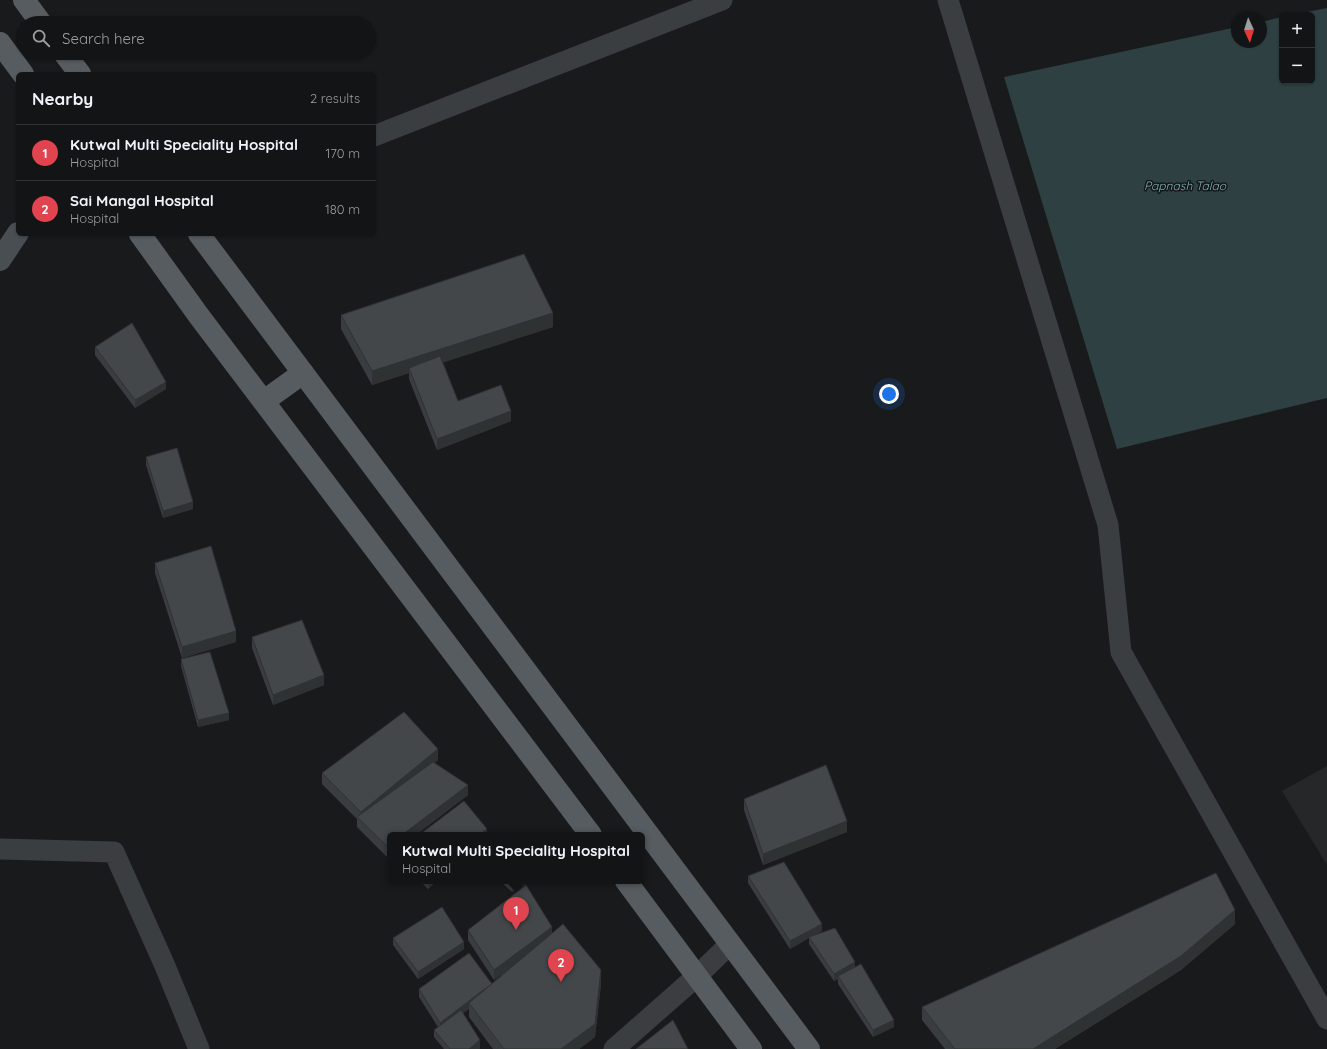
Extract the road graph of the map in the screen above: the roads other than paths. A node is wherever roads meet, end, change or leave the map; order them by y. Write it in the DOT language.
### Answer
graph roads {
  1 [pos="24,0"];
  2 [pos="722,0"];
  3 [pos="948,0"];
  4 [pos="36,16"];
  5 [pos="0,43"];
  6 [pos="69,60"];
  7 [pos="22,72"];
  8 [pos="78,72"];
  9 [pos="376,135"];
  10 [pos="16,236"];
  11 [pos="141,236"];
  12 [pos="201,236"];
  13 [pos="0,260"];
  14 [pos="303,372"];
  15 [pos="264,401"];
  16 [pos="589,832"];
  17 [pos="0,849"];
  18 [pos="628,884"];
  19 [pos="730,944"];
  20 [pos="697,976"];
  21 [pos="1327,1019"];
  22 [pos="199,1049"];
  23 [pos="614,1049"];
  24 [pos="751,1049"];
  25 [pos="808,1049"];
  1 -- 4 [label="main road"];
  2 -- 9 [label="street"];
  3 -- 21 [label="street"];
  5 -- 7 [label="main road"];
  6 -- 8 [label="main road"];
  10 -- 13 [label="street"];
  11 -- 15 [label="main road"];
  12 -- 14 [label="main road"];
  14 -- 15 [label="main road"];
  14 -- 19 [label="main road"];
  15 -- 16 [label="main road"];
  17 -- 22 [label="street"];
  18 -- 20 [label="main road"];
  19 -- 20 [label="street"];
  19 -- 25 [label="main road"];
  20 -- 23 [label="street"];
  20 -- 24 [label="main road"];
}
